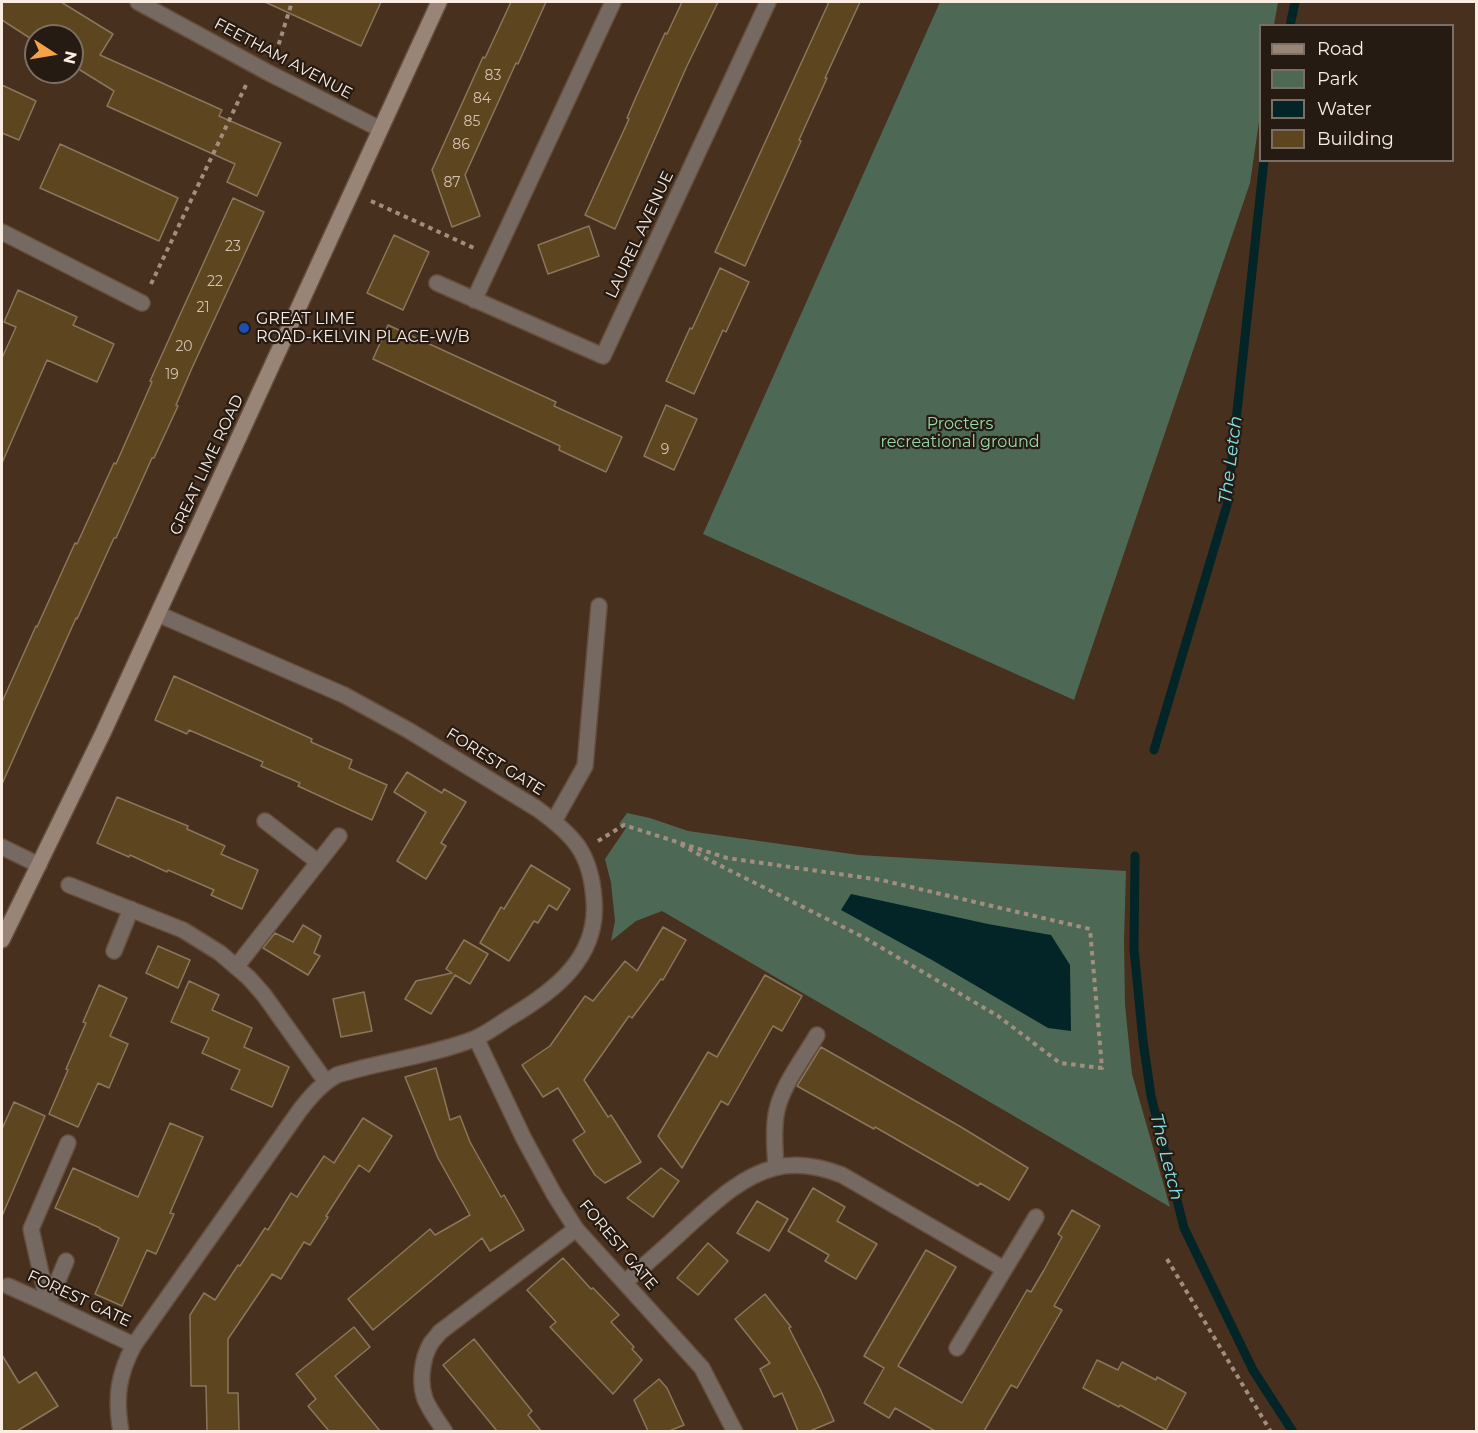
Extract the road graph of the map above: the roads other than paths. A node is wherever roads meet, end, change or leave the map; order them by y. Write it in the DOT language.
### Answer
graph roads {
  1 [pos="138,2"];
  2 [pos="439,2"];
  3 [pos="613,2"];
  4 [pos="768,2"];
  5 [pos="380,129"];
  6 [pos="2,232"];
  7 [pos="437,283"];
  8 [pos="474,300"];
  9 [pos="142,303"];
  10 [pos="599,606"];
  11 [pos="158,614"];
  12 [pos="265,821"];
  13 [pos="554,821"];
  14 [pos="339,836"];
  15 [pos="2,847"];
  16 [pos="318,862"];
  17 [pos="39,865"];
  18 [pos="69,885"];
  19 [pos="131,909"];
  20 [pos="2,940"];
  21 [pos="114,951"];
  22 [pos="236,967"];
  23 [pos="817,1035"];
  24 [pos="476,1038"];
  25 [pos="326,1082"];
  26 [pos="68,1143"];
  27 [pos="776,1167"];
  28 [pos="1036,1217"];
  29 [pos="576,1229"];
  30 [pos="66,1261"];
  31 [pos="1004,1269"];
  32 [pos="625,1282"];
  33 [pos="9,1286"];
  34 [pos="48,1304"];
  35 [pos="134,1345"];
  36 [pos="957,1348"];
  37 [pos="121,1431"];
  38 [pos="445,1431"];
  39 [pos="735,1431"];
  1 -- 5 [label="street, FEETHAM AVENUE"];
  2 -- 5 [label="main road, GREAT LIME ROAD"];
  3 -- 8 [label="street"];
  4 -- 8 [label="street, LAUREL AVENUE"];
  5 -- 11 [label="main road, GREAT LIME ROAD"];
  6 -- 9 [label="street"];
  7 -- 8 [label="street, LAUREL AVENUE"];
  10 -- 13 [label="street"];
  11 -- 13 [label="street, FOREST GATE"];
  11 -- 17 [label="main road, GREAT LIME ROAD"];
  12 -- 16 [label="street"];
  13 -- 24 [label="street, FOREST GATE"];
  14 -- 16 [label="street"];
  15 -- 17 [label="street"];
  16 -- 22 [label="street"];
  17 -- 20 [label="main road, GREAT LIME ROAD"];
  18 -- 19 [label="street"];
  19 -- 21 [label="street"];
  19 -- 22 [label="street"];
  22 -- 25 [label="street"];
  23 -- 27 [label="street"];
  24 -- 25 [label="street, FOREST GATE"];
  24 -- 29 [label="street, FOREST GATE"];
  25 -- 35 [label="street, FOREST GATE"];
  26 -- 34 [label="street"];
  27 -- 31 [label="street"];
  27 -- 32 [label="street"];
  28 -- 31 [label="street"];
  29 -- 32 [label="street, FOREST GATE"];
  29 -- 38 [label="street"];
  30 -- 34 [label="street"];
  31 -- 36 [label="street"];
  32 -- 39 [label="street, FOREST GATE"];
  33 -- 34 [label="street, FOREST GATE"];
  34 -- 35 [label="street, FOREST GATE"];
  35 -- 37 [label="street, FOREST GATE"];
}
